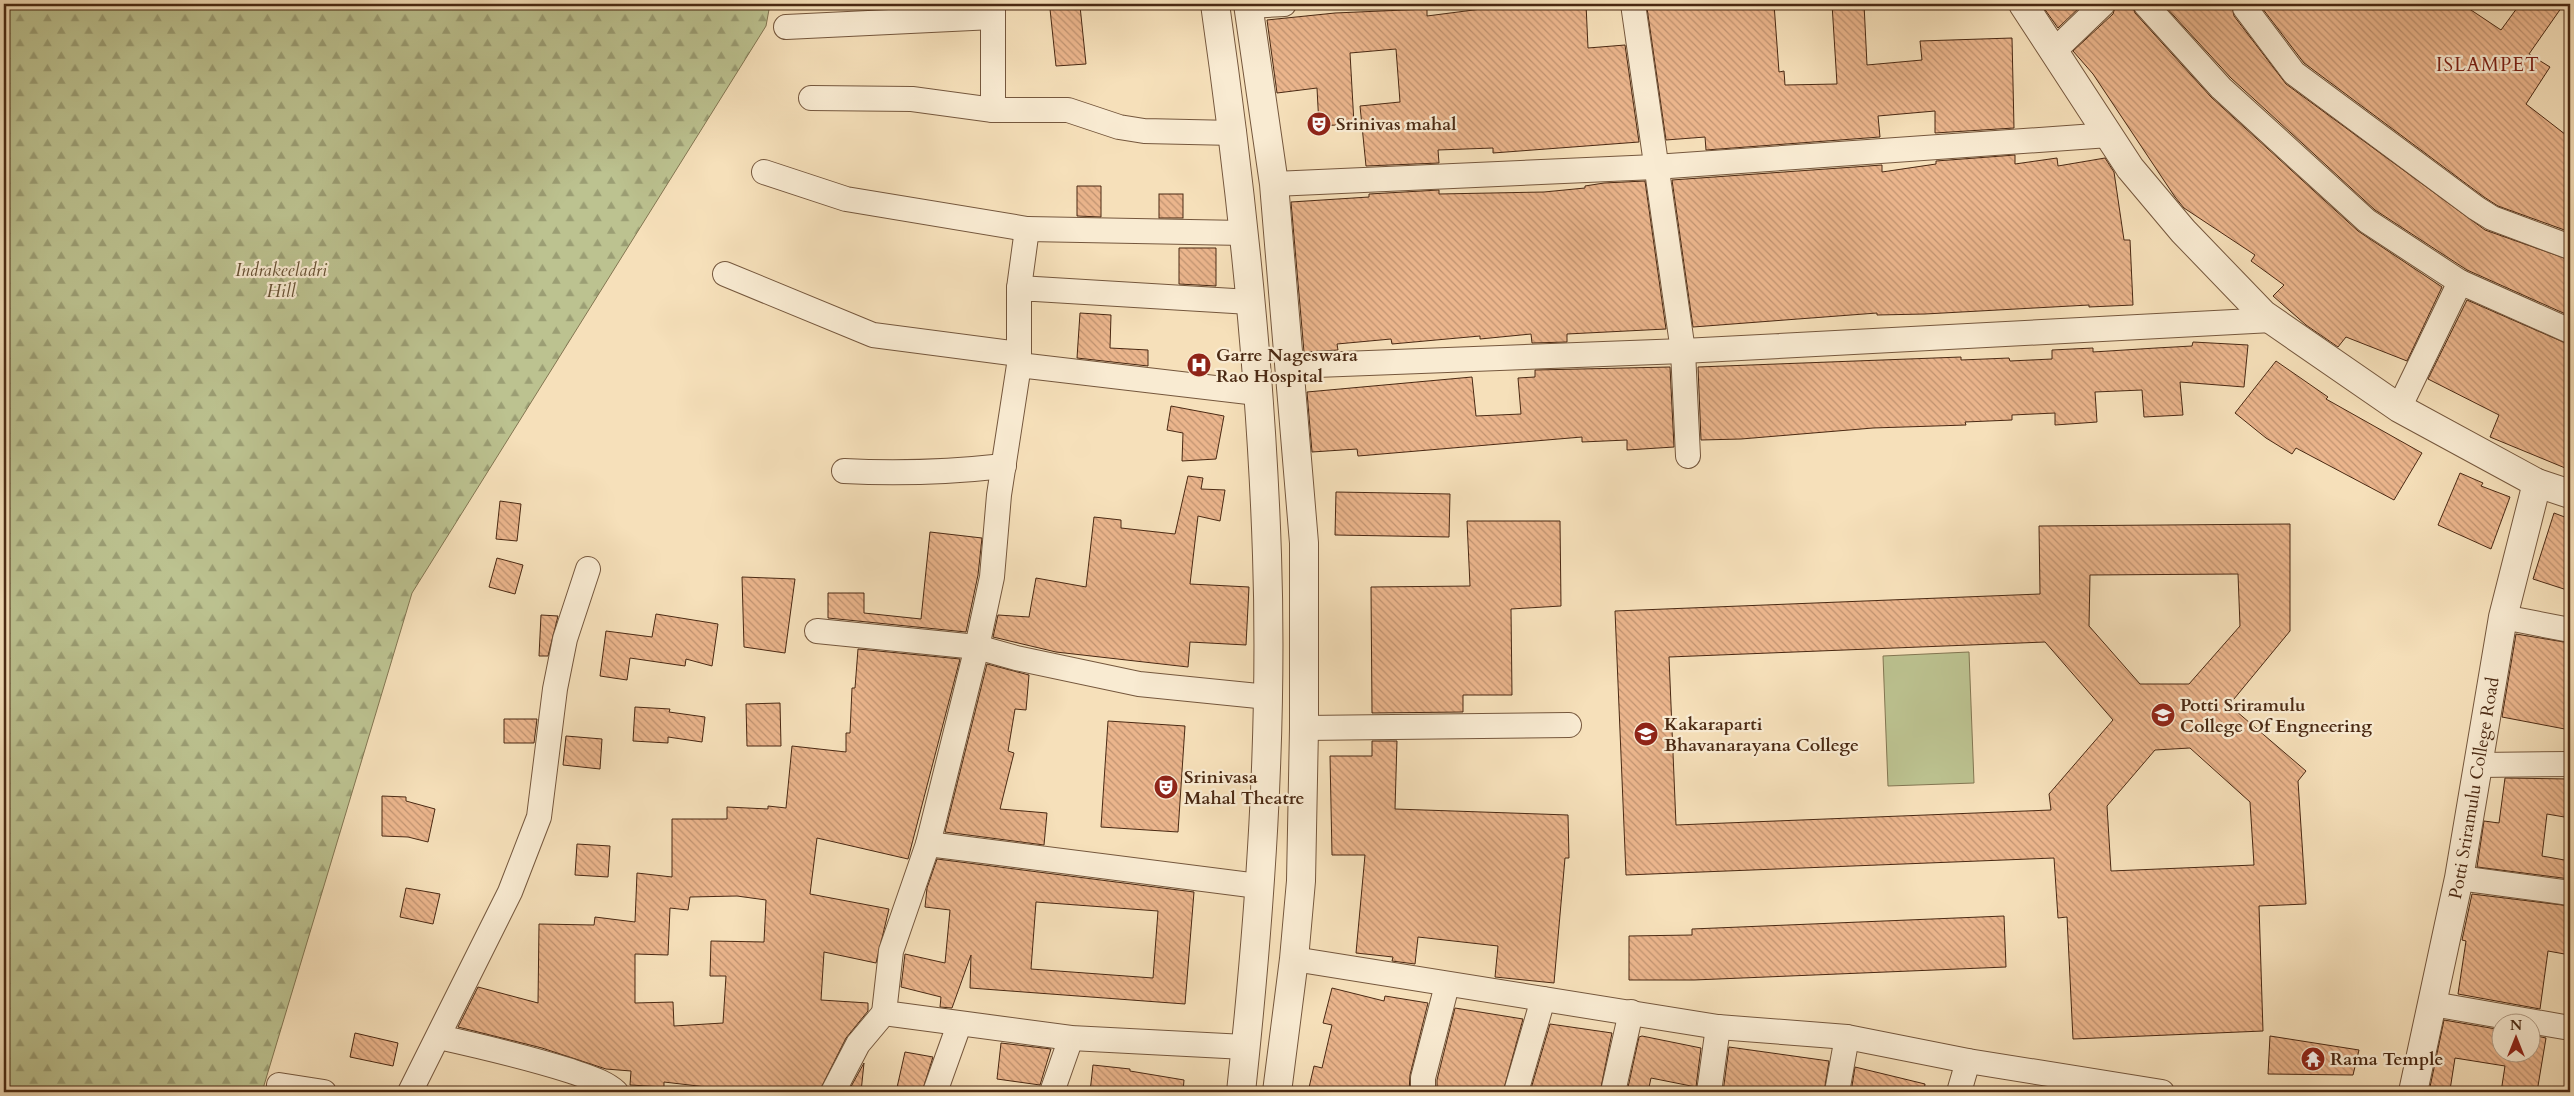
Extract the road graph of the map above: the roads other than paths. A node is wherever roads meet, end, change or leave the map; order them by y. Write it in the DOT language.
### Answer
graph roads {
  1 [pos="1215,4"];
  2 [pos="1284,4"];
  3 [pos="1632,4"];
  4 [pos="2023,4"];
  5 [pos="2103,4"];
  6 [pos="2145,4"];
  7 [pos="1248,5"];
  8 [pos="2244,8"];
  9 [pos="993,10"];
  10 [pos="786,27"];
  11 [pos="2054,51"];
  12 [pos="811,98"];
  13 [pos="993,110"];
  14 [pos="1234,133"];
  15 [pos="2109,136"];
  16 [pos="1655,167"];
  17 [pos="764,172"];
  18 [pos="1274,184"];
  19 [pos="1027,230"];
  20 [pos="1244,233"];
  21 [pos="2570,247"];
  22 [pos="724,274"];
  23 [pos="2460,282"];
  24 [pos="1019,288"];
  25 [pos="1250,302"];
  26 [pos="2272,320"];
  27 [pos="2570,331"];
  28 [pos="1683,351"];
  29 [pos="1019,359"];
  30 [pos="1290,366"];
  31 [pos="1257,393"];
  32 [pos="2399,408"];
  33 [pos="1688,456"];
  34 [pos="1004,466"];
  35 [pos="844,471"];
  36 [pos="2537,484"];
  37 [pos="2570,494"];
  38 [pos="588,569"];
  39 [pos="2503,617"];
  40 [pos="2570,630"];
  41 [pos="816,631"];
  42 [pos="977,648"];
  43 [pos="1268,697"];
  44 [pos="1569,726"];
  45 [pos="1304,728"];
  46 [pos="2570,764"];
  47 [pos="2478,765"];
  48 [pos="928,844"];
  49 [pos="2459,878"];
  50 [pos="1258,886"];
  51 [pos="2570,894"];
  52 [pos="1294,959"];
  53 [pos="1447,985"];
  54 [pos="1543,999"];
  55 [pos="2433,1004"];
  56 [pos="1631,1012"];
  57 [pos="884,1013"];
  58 [pos="959,1025"];
  59 [pos="1718,1027"];
  60 [pos="2570,1028"];
  61 [pos="439,1037"];
  62 [pos="1847,1037"];
  63 [pos="1072,1038"];
  64 [pos="1245,1047"];
  65 [pos="1968,1062"];
  66 [pos="2055,1084"];
  67 [pos="279,1085"];
  68 [pos="324,1092"];
  69 [pos="410,1092"];
  70 [pos="616,1092"];
  71 [pos="833,1092"];
  72 [pos="935,1092"];
  73 [pos="1052,1092"];
  74 [pos="1241,1092"];
  75 [pos="1277,1092"];
  76 [pos="1423,1092"];
  77 [pos="1516,1092"];
  78 [pos="1613,1092"];
  79 [pos="1709,1092"];
  80 [pos="1837,1092"];
  81 [pos="1959,1092"];
  82 [pos="2162,1092"];
  83 [pos="2413,1092"];
  1 -- 14 [label="street"];
  2 -- 7 [label="street"];
  3 -- 16 [label="street"];
  4 -- 11 [label="street"];
  5 -- 11 [label="street"];
  6 -- 23 [label="street"];
  7 -- 18 [label="street"];
  8 -- 21 [label="street"];
  9 -- 10 [label="street"];
  9 -- 13 [label="street"];
  11 -- 15 [label="street"];
  12 -- 13 [label="street"];
  13 -- 14 [label="street"];
  14 -- 20 [label="street"];
  15 -- 16 [label="street"];
  15 -- 26 [label="street"];
  16 -- 18 [label="street"];
  16 -- 28 [label="street"];
  17 -- 19 [label="street"];
  18 -- 30 [label="street"];
  19 -- 20 [label="street"];
  19 -- 24 [label="street"];
  20 -- 25 [label="street"];
  22 -- 29 [label="street"];
  23 -- 27 [label="street"];
  23 -- 32 [label="street"];
  24 -- 25 [label="street"];
  24 -- 29 [label="street"];
  25 -- 31 [label="street"];
  26 -- 28 [label="street"];
  26 -- 32 [label="street"];
  28 -- 30 [label="street"];
  28 -- 33 [label="street"];
  29 -- 31 [label="street"];
  29 -- 34 [label="street"];
  30 -- 45 [label="street"];
  31 -- 43 [label="street"];
  32 -- 36 [label="street"];
  34 -- 35 [label="street"];
  34 -- 42 [label="street"];
  36 -- 37 [label="street"];
  36 -- 39 [label="street, Potti Sriramulu College Road"];
  38 -- 61 [label="street"];
  39 -- 40 [label="street"];
  39 -- 47 [label="street, Potti Sriramulu College Road"];
  41 -- 42 [label="street"];
  42 -- 43 [label="street"];
  42 -- 48 [label="street"];
  43 -- 50 [label="street"];
  44 -- 45 [label="street"];
  45 -- 52 [label="street"];
  46 -- 47 [label="street"];
  47 -- 49 [label="street, Potti Sriramulu College Road"];
  48 -- 50 [label="street"];
  48 -- 57 [label="street"];
  49 -- 51 [label="street"];
  49 -- 55 [label="street, Potti Sriramulu College Road"];
  50 -- 64 [label="street"];
  52 -- 53 [label="street"];
  52 -- 75 [label="street"];
  53 -- 54 [label="street"];
  53 -- 76 [label="street"];
  54 -- 56 [label="street"];
  54 -- 77 [label="street"];
  55 -- 60 [label="street"];
  55 -- 83 [label="street, Potti Sriramulu College Road"];
  56 -- 59 [label="street"];
  56 -- 78 [label="street"];
  57 -- 58 [label="street"];
  57 -- 71 [label="street"];
  58 -- 63 [label="street"];
  58 -- 72 [label="street"];
  59 -- 62 [label="street"];
  59 -- 79 [label="street"];
  61 -- 69 [label="street"];
  61 -- 70 [label="street"];
  62 -- 65 [label="street"];
  62 -- 80 [label="street"];
  63 -- 64 [label="street"];
  63 -- 73 [label="street"];
  64 -- 74 [label="street"];
  65 -- 66 [label="street"];
  65 -- 81 [label="street"];
  66 -- 82 [label="street"];
  67 -- 68 [label="street"];
}
